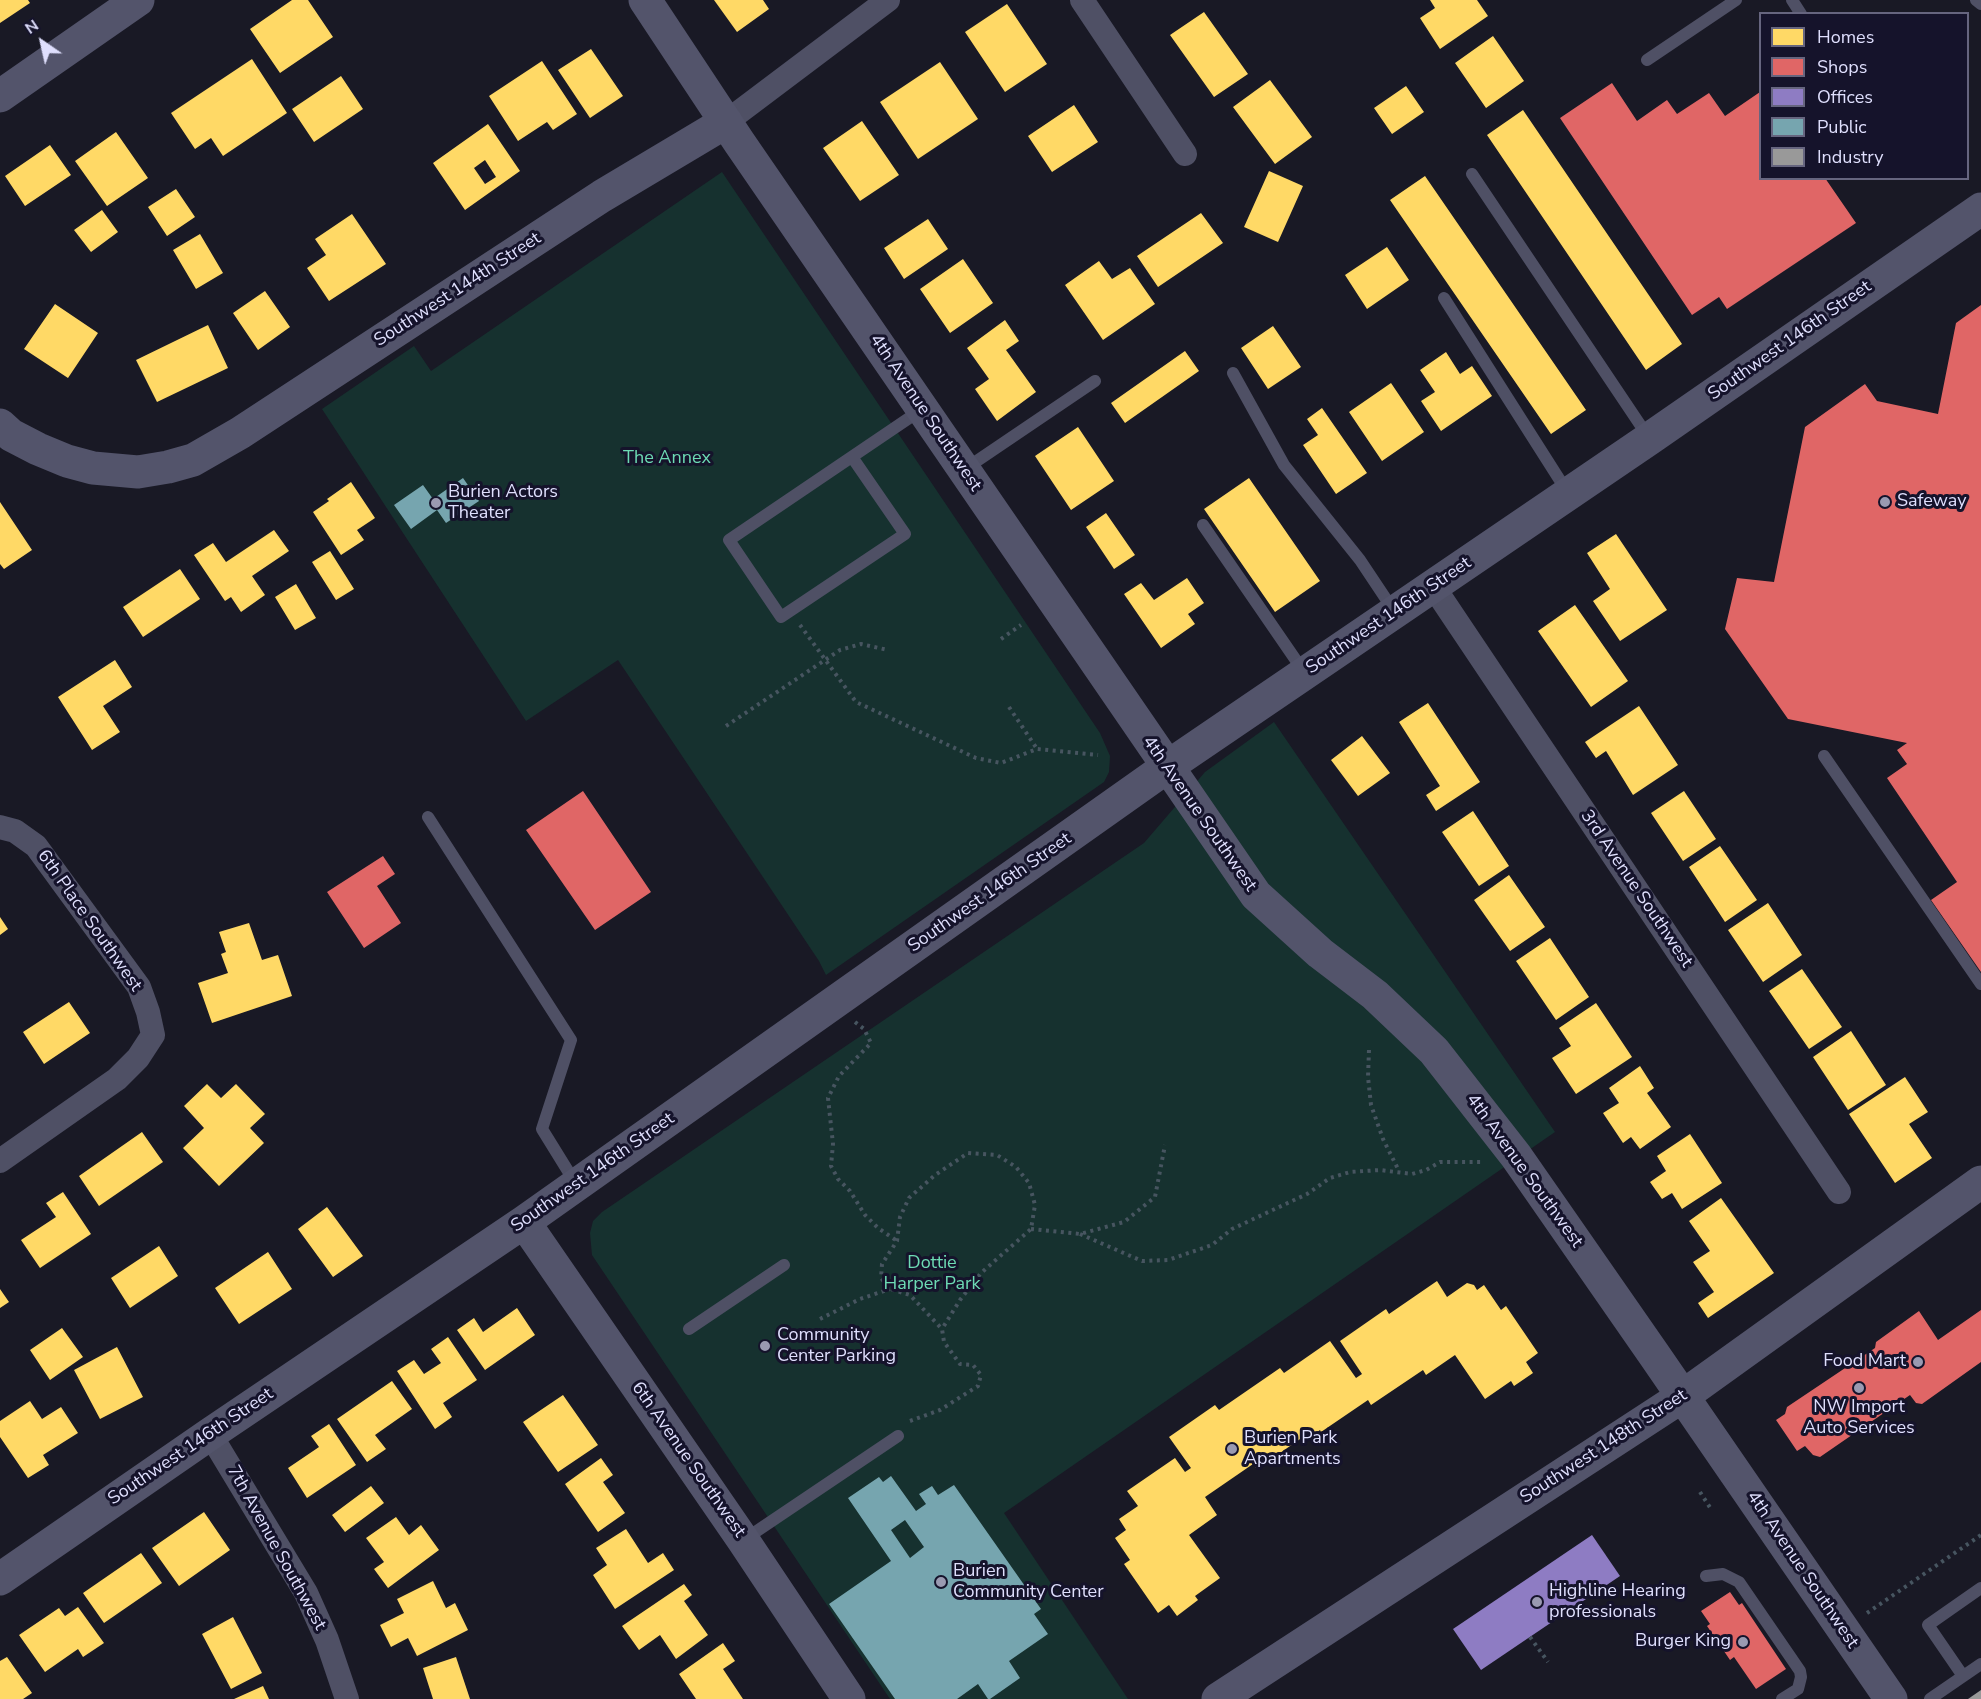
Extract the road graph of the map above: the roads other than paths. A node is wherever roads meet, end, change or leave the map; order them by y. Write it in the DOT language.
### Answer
graph roads {
  1 [pos="138,0"];
  2 [pos="645,0"];
  3 [pos="888,0"];
  4 [pos="1082,0"];
  5 [pos="1736,0"];
  6 [pos="1976,0"];
  7 [pos="1981,4"];
  8 [pos="1647,60"];
  9 [pos="0,96"];
  10 [pos="726,123"];
  11 [pos="1185,154"];
  12 [pos="1472,174"];
  13 [pos="1981,209"];
  14 [pos="1443,298"];
  15 [pos="1233,372"];
  16 [pos="1095,381"];
  17 [pos="922,409"];
  18 [pos="0,425"];
  19 [pos="1649,439"];
  20 [pos="852,457"];
  21 [pos="964,470"];
  22 [pos="1569,494"];
  23 [pos="1203,525"];
  24 [pos="1433,586"];
  25 [pos="1395,612"];
  26 [pos="1305,673"];
  27 [pos="1824,756"];
  28 [pos="1167,767"];
  29 [pos="428,818"];
  30 [pos="0,827"];
  31 [pos="1981,984"];
  32 [pos="0,1161"];
  33 [pos="1981,1182"];
  34 [pos="576,1185"];
  35 [pos="1839,1192"];
  36 [pos="524,1222"];
  37 [pos="784,1265"];
  38 [pos="688,1329"];
  39 [pos="1683,1396"];
  40 [pos="900,1430"];
  41 [pos="210,1434"];
  42 [pos="743,1540"];
  43 [pos="1706,1576"];
  44 [pos="0,1579"];
  45 [pos="1981,1588"];
  46 [pos="1981,1664"];
  47 [pos="1963,1676"];
  48 [pos="347,1699"];
  49 [pos="849,1699"];
  50 [pos="1218,1699"];
  51 [pos="1782,1699"];
  52 [pos="1891,1699"];
  53 [pos="1930,1699"];
  1 -- 9 [label="street"];
  2 -- 10 [label="street, 4th Avenue Southwest"];
  3 -- 10 [label="street, Southwest 144th Street"];
  4 -- 11 [label="street"];
  5 -- 8 [label="lane"];
  6 -- 7 [label="lane"];
  10 -- 17 [label="street, 4th Avenue Southwest"];
  10 -- 18 [label="street, Southwest 144th Street"];
  12 -- 19 [label="lane"];
  13 -- 19 [label="street, Southwest 146th Street"];
  14 -- 22 [label="lane"];
  15 -- 25 [label="lane"];
  16 -- 21 [label="lane"];
  17 -- 20 [label="lane"];
  17 -- 21 [label="street, 4th Avenue Southwest"];
  19 -- 22 [label="street, Southwest 146th Street"];
  20 -- 20 [label="lane"];
  21 -- 28 [label="street, 4th Avenue Southwest"];
  22 -- 24 [label="street, Southwest 146th Street"];
  23 -- 26 [label="lane"];
  24 -- 25 [label="street, Southwest 146th Street"];
  24 -- 35 [label="street, 3rd Avenue Southwest"];
  25 -- 26 [label="street, Southwest 146th Street"];
  26 -- 28 [label="street, Southwest 146th Street"];
  27 -- 31 [label="lane"];
  28 -- 34 [label="street, Southwest 146th Street"];
  28 -- 39 [label="street, 4th Avenue Southwest"];
  29 -- 34 [label="lane"];
  30 -- 32 [label="street, 6th Place Southwest"];
  33 -- 39 [label="street, Southwest 148th Street"];
  34 -- 36 [label="street, Southwest 146th Street"];
  36 -- 41 [label="street, Southwest 146th Street"];
  36 -- 42 [label="street, 6th Avenue Southwest"];
  37 -- 38 [label="lane"];
  39 -- 50 [label="street, Southwest 148th Street"];
  39 -- 52 [label="street, 4th Avenue Southwest"];
  40 -- 42 [label="lane"];
  41 -- 44 [label="street, Southwest 146th Street"];
  41 -- 48 [label="street, 7th Avenue Southwest"];
  42 -- 49 [label="street, 6th Avenue Southwest"];
  43 -- 51 [label="lane"];
  45 -- 47 [label="lane"];
  46 -- 47 [label="lane"];
  47 -- 53 [label="lane"];
}
